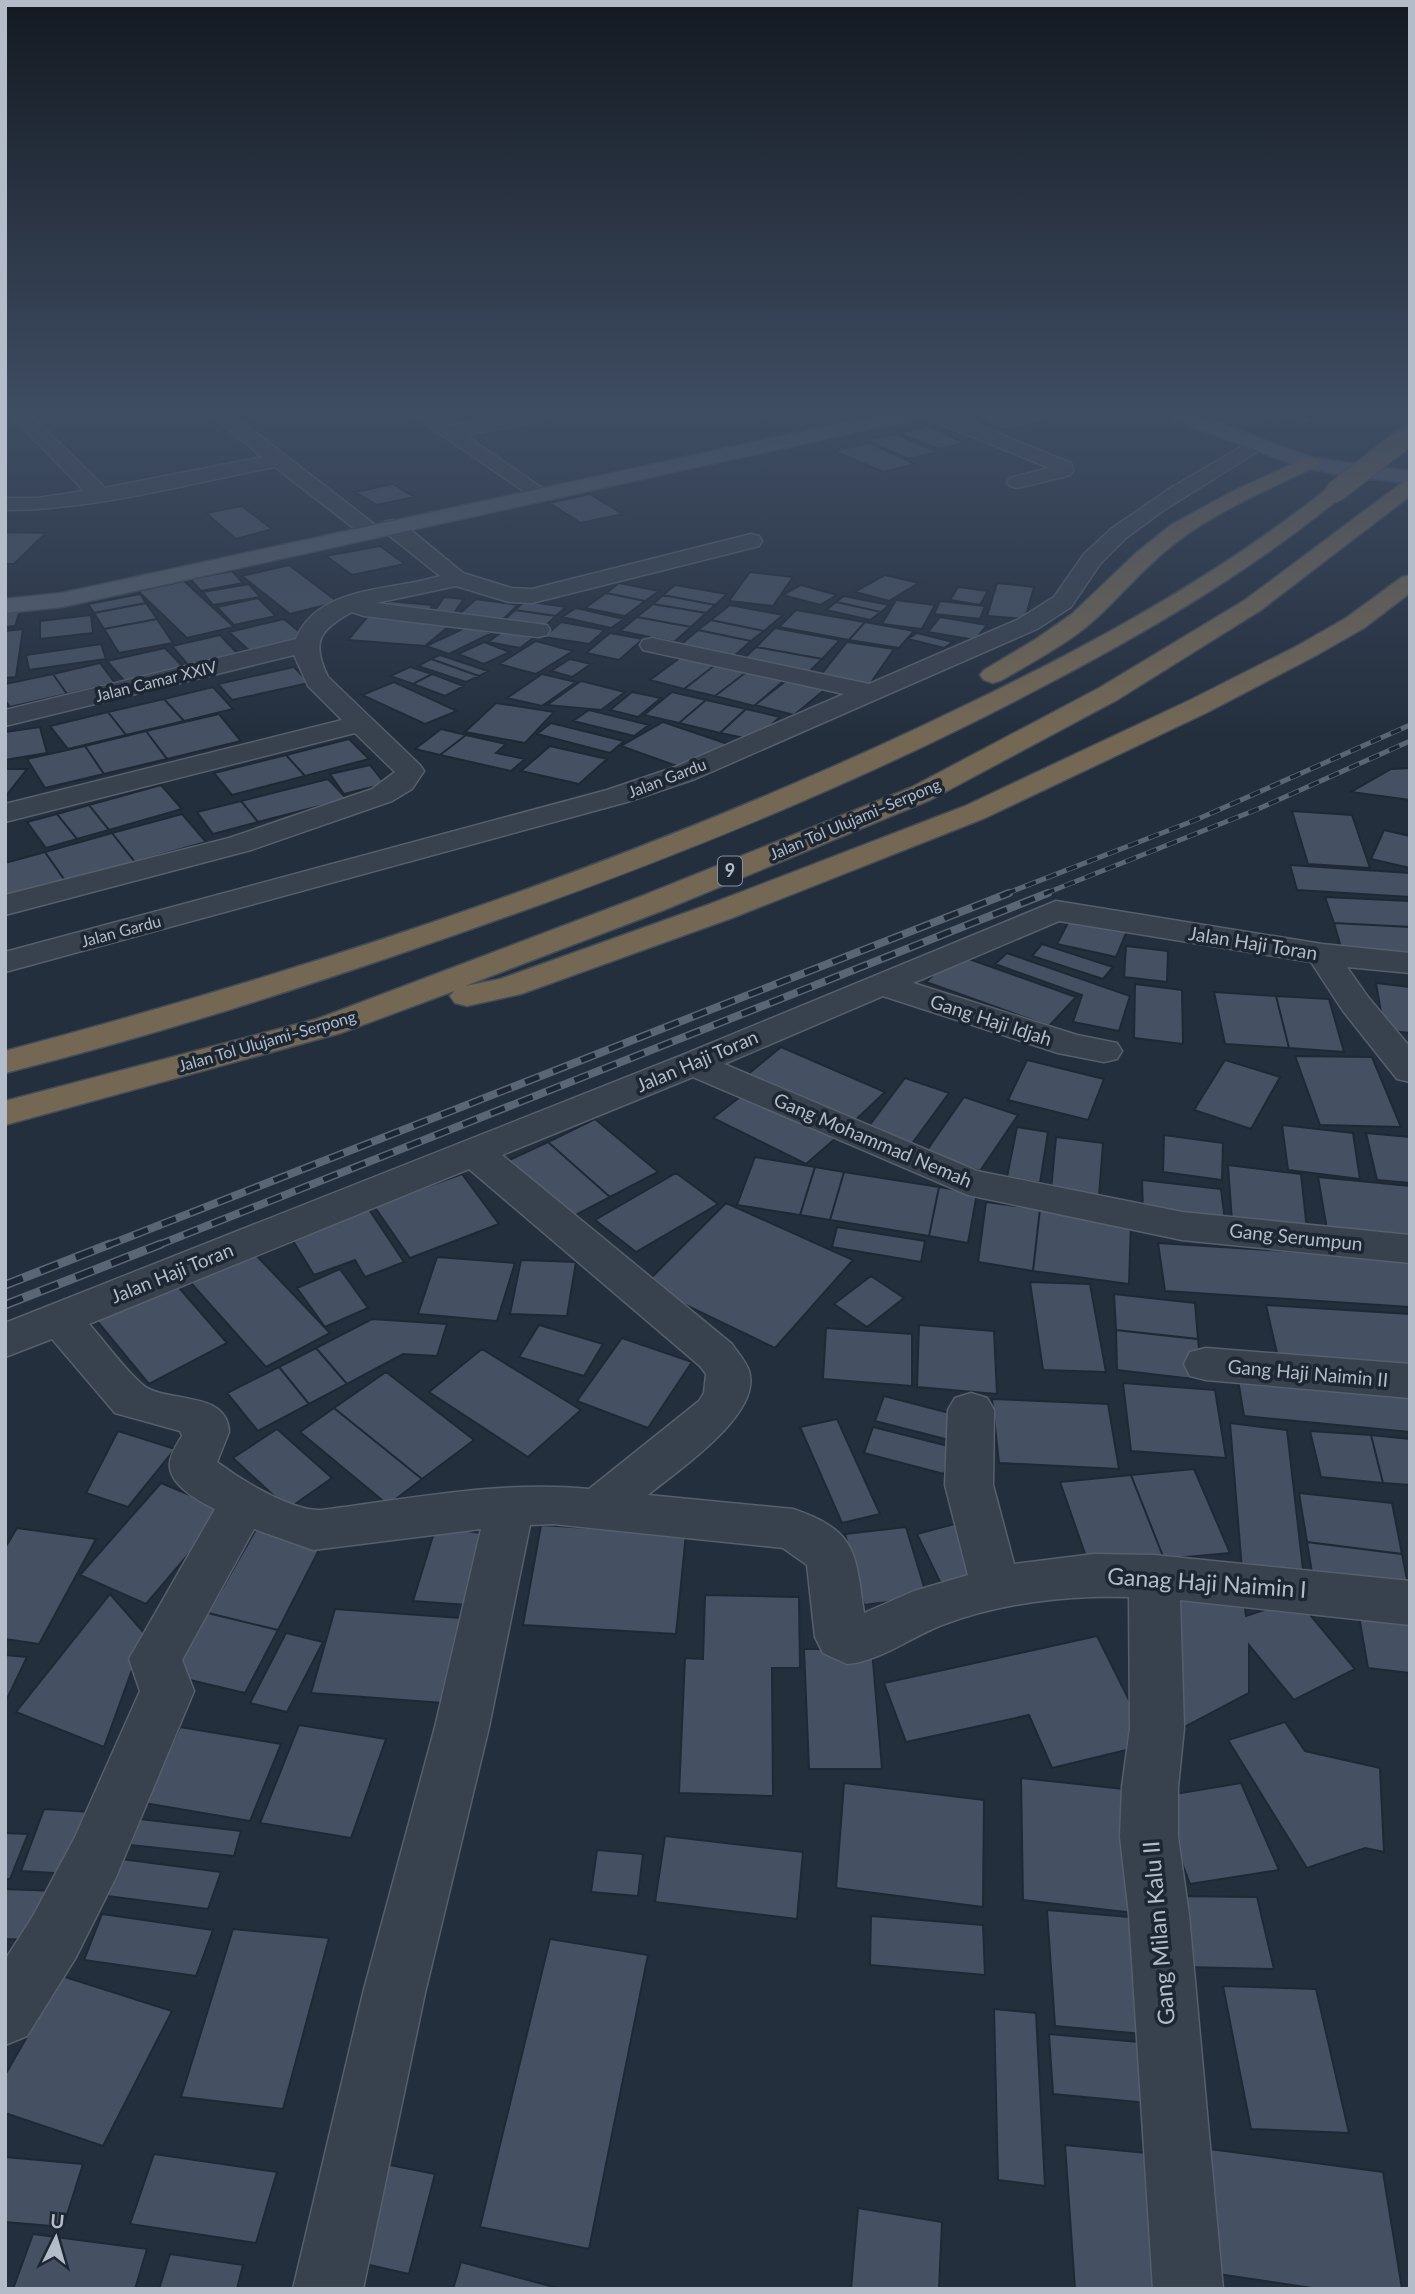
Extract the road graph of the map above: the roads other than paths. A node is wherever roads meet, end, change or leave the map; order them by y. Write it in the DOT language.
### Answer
graph roads {
  1 [pos="360,522"];
  2 [pos="372,522"];
  3 [pos="416,522"];
  4 [pos="1135,522"];
  5 [pos="1192,522"];
  6 [pos="1297,522"];
  7 [pos="1360,522"];
  8 [pos="363,524"];
  9 [pos="393,527"];
  10 [pos="751,541"];
  11 [pos="454,579"];
  12 [pos="1410,582"];
  13 [pos="5,594"];
  14 [pos="5,606"];
  15 [pos="341,606"];
  16 [pos="538,630"];
  17 [pos="306,644"];
  18 [pos="652,645"];
  19 [pos="871,692"];
  20 [pos="5,718"];
  21 [pos="362,723"];
  22 [pos="883,757"];
  23 [pos="5,813"];
  24 [pos="5,905"];
  25 [pos="1322,954"];
  26 [pos="5,962"];
  27 [pos="1410,962"];
  28 [pos="880,984"];
  29 [pos="329,1026"];
  30 [pos="1104,1051"];
  31 [pos="5,1062"];
  32 [pos="693,1064"];
  33 [pos="1410,1071"];
  34 [pos="5,1113"];
  35 [pos="474,1152"];
  36 [pos="1182,1226"];
  37 [pos="1410,1249"];
  38 [pos="59,1319"];
  39 [pos="5,1341"];
  40 [pos="1206,1364"];
  41 [pos="1410,1381"];
  42 [pos="971,1410"];
  43 [pos="244,1503"];
  44 [pos="510,1506"];
  45 [pos="598,1508"];
  46 [pos="1154,1576"];
  47 [pos="996,1589"];
  48 [pos="1410,1603"];
  49 [pos="5,2014"];
  50 [pos="328,2289"];
  51 [pos="1188,2289"];
  1 -- 8 [label="street"];
  2 -- 8 [label="main road"];
  3 -- 9 [label="main road"];
  4 -- 19 [label="street, Jalan Gardu"];
  5 -- 22 [label="highway"];
  6 -- 22 [label="highway, 9, bridge"];
  7 -- 29 [label="highway, Jalan Tol Ulujami–Serpong / 9"];
  8 -- 13 [label="main road"];
  9 -- 11 [label="street"];
  9 -- 14 [label="main road"];
  10 -- 11 [label="street"];
  11 -- 15 [label="street"];
  12 -- 29 [label="highway"];
  15 -- 16 [label="street"];
  15 -- 17 [label="street"];
  17 -- 20 [label="street, Jalan Camar XXIV"];
  17 -- 21 [label="street"];
  18 -- 19 [label="street"];
  19 -- 26 [label="street, Jalan Gardu"];
  21 -- 23 [label="street"];
  21 -- 24 [label="street"];
  22 -- 31 [label="highway, 9"];
  25 -- 27 [label="street, Jalan Haji Toran"];
  25 -- 28 [label="street, Jalan Haji Toran"];
  25 -- 33 [label="street"];
  28 -- 30 [label="street, Gang Haji Idjah"];
  28 -- 32 [label="street, Jalan Haji Toran"];
  29 -- 34 [label="highway, Jalan Tol Ulujami–Serpong / 9"];
  32 -- 35 [label="street, Jalan Haji Toran"];
  32 -- 36 [label="street, Gang Mohammad Nemah"];
  35 -- 38 [label="street, Jalan Haji Toran"];
  35 -- 45 [label="street"];
  36 -- 37 [label="street, Gang Serumpun"];
  38 -- 39 [label="street, Jalan Haji Toran"];
  38 -- 43 [label="street"];
  40 -- 41 [label="street, Gang Haji Naimin II"];
  42 -- 47 [label="street"];
  43 -- 44 [label="street"];
  43 -- 49 [label="street"];
  44 -- 45 [label="street"];
  44 -- 50 [label="street"];
  45 -- 47 [label="street, Ganag Haji Naimin I"];
  46 -- 47 [label="street, Ganag Haji Naimin I"];
  46 -- 48 [label="street, Ganag Haji Naimin I"];
  46 -- 51 [label="street, Gang Milan Kalu II"];
}
